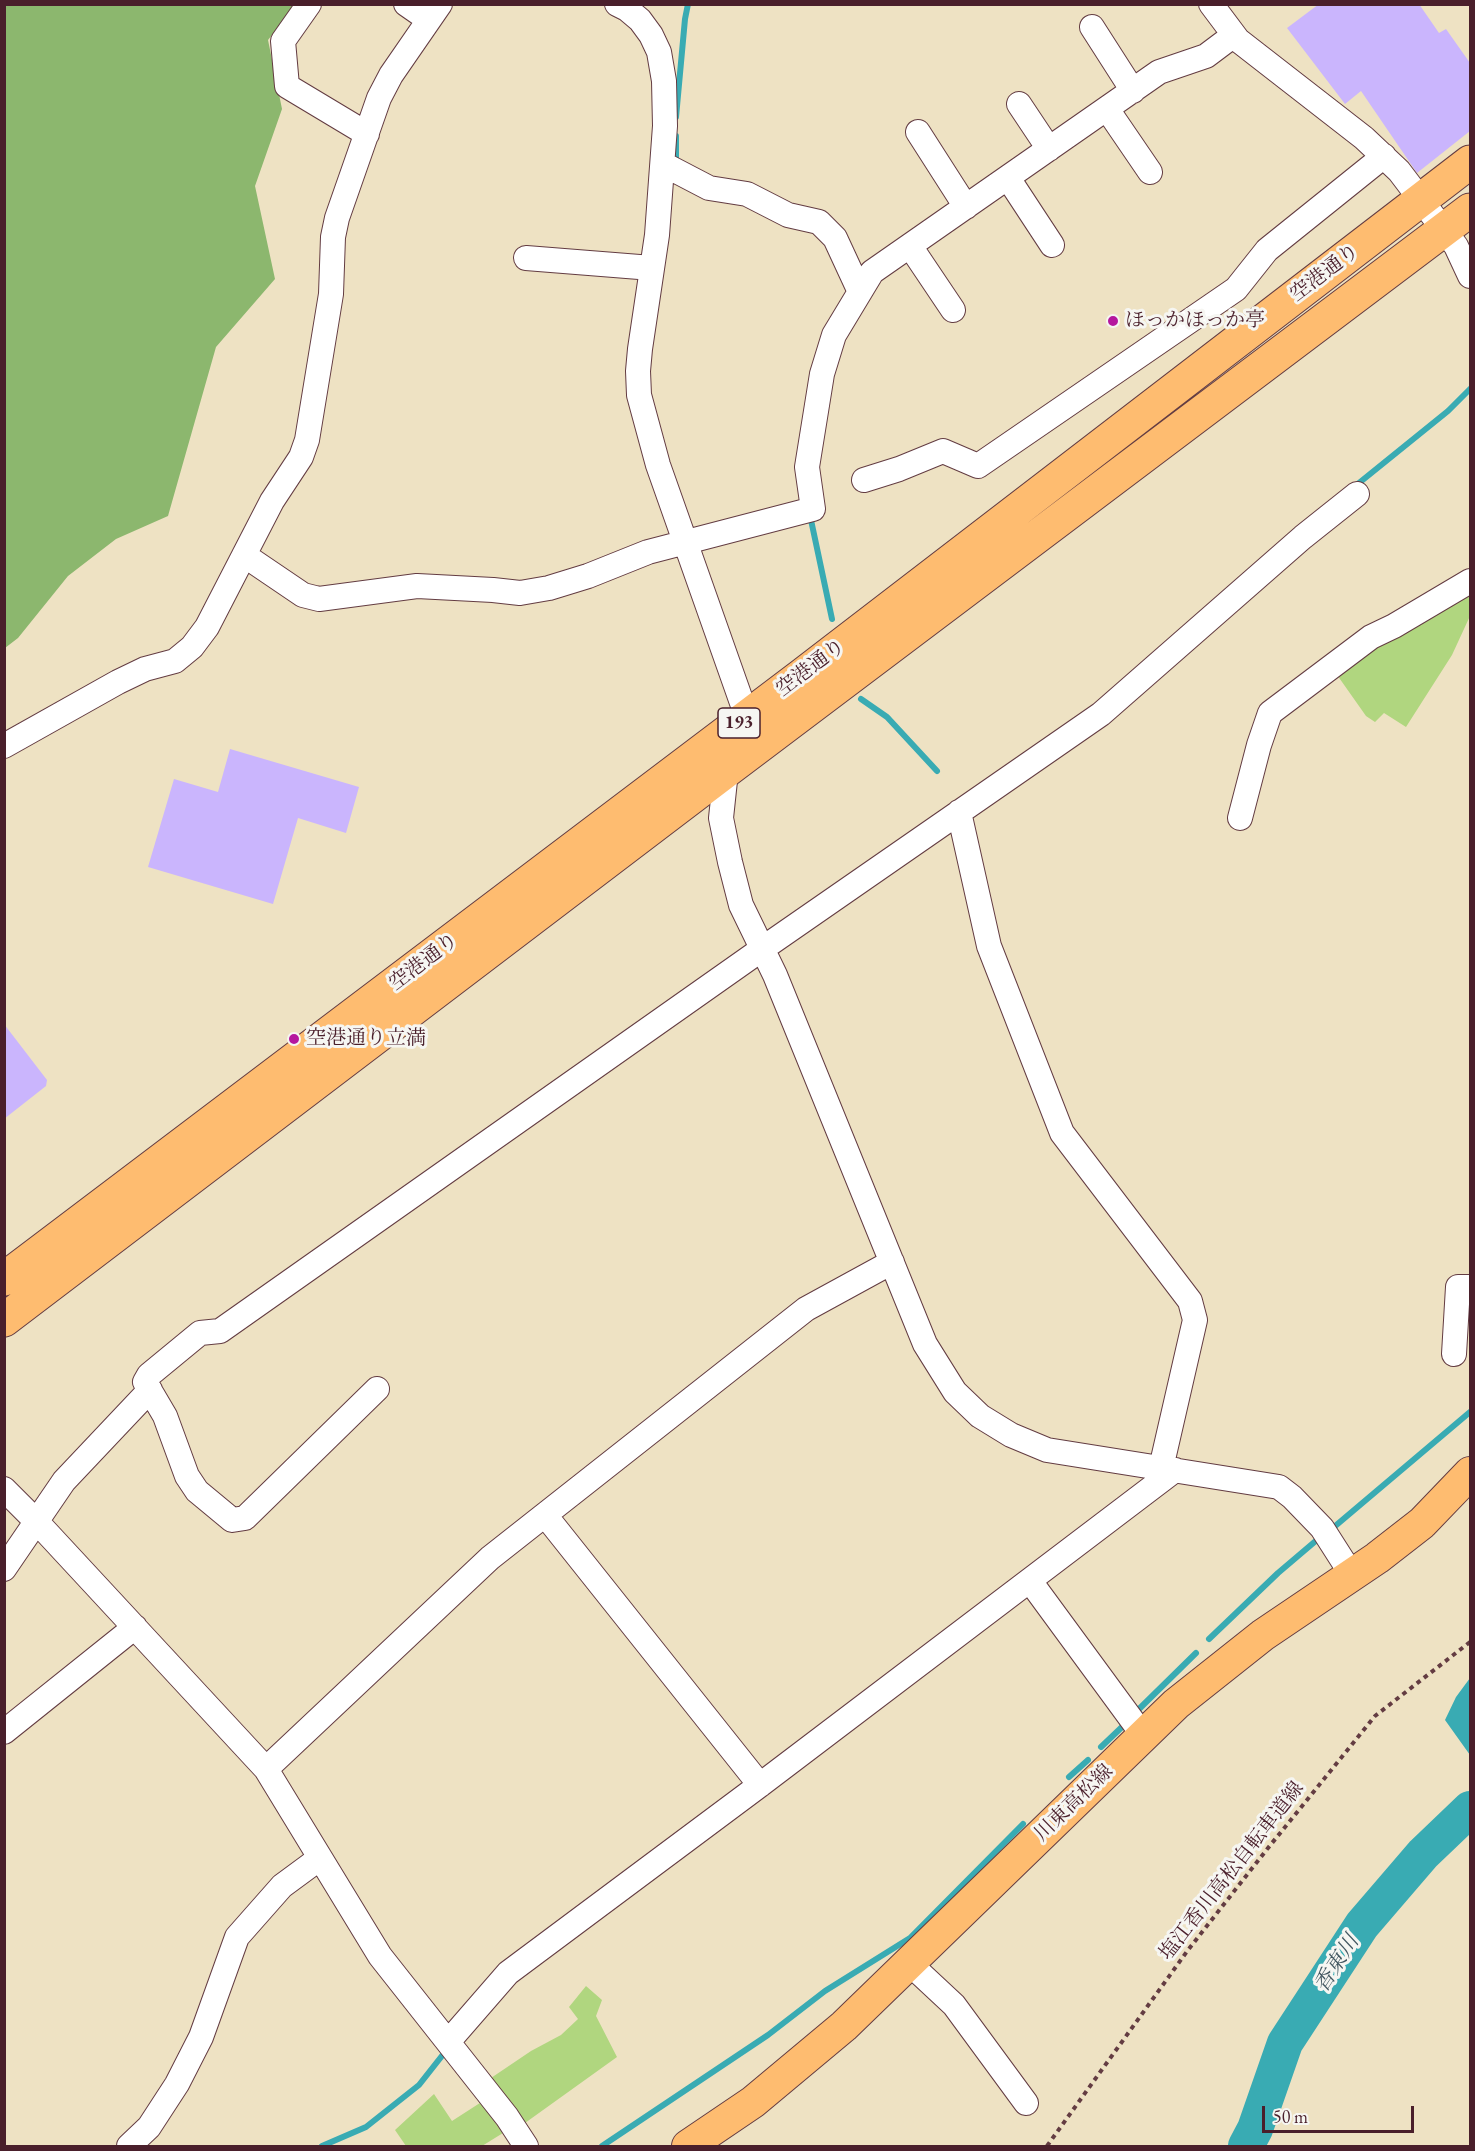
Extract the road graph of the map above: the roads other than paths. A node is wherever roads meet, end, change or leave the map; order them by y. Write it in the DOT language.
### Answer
graph roads {
  1 [pos="309,4"];
  2 [pos="406,4"];
  3 [pos="617,4"];
  4 [pos="1211,4"];
  5 [pos="435,12"];
  6 [pos="1092,27"];
  7 [pos="1234,35"];
  8 [pos="1133,91"];
  9 [pos="1019,104"];
  10 [pos="1107,109"];
  11 [pos="918,132"];
  12 [pos="367,134"];
  13 [pos="1049,149"];
  14 [pos="1384,156"];
  15 [pos="1470,162"];
  16 [pos="663,164"];
  17 [pos="1150,172"];
  18 [pos="1008,178"];
  19 [pos="1421,200"];
  20 [pos="966,207"];
  21 [pos="1470,210"];
  22 [pos="1444,231"];
  23 [pos="1052,244"];
  24 [pos="910,246"];
  25 [pos="526,258"];
  26 [pos="652,268"];
  27 [pos="1470,276"];
  28 [pos="860,292"];
  29 [pos="953,310"];
  30 [pos="864,480"];
  31 [pos="1357,494"];
  32 [pos="686,544"];
  33 [pos="244,555"];
  34 [pos="1470,581"];
  35 [pos="747,717"];
  36 [pos="4,746"];
  37 [pos="726,771"];
  38 [pos="959,812"];
  39 [pos="1240,818"];
  40 [pos="762,949"];
  41 [pos="892,1262"];
  42 [pos="4,1279"];
  43 [pos="1470,1287"];
  44 [pos="4,1320"];
  45 [pos="1454,1354"];
  46 [pos="377,1389"];
  47 [pos="150,1390"];
  48 [pos="1168,1469"];
  49 [pos="1470,1473"];
  50 [pos="4,1489"];
  51 [pos="545,1515"];
  52 [pos="37,1522"];
  53 [pos="4,1569"];
  54 [pos="1352,1575"];
  55 [pos="1030,1581"];
  56 [pos="135,1627"];
  57 [pos="4,1732"];
  58 [pos="1143,1736"];
  59 [pos="266,1769"];
  60 [pos="760,1785"];
  61 [pos="320,1858"];
  62 [pos="909,1963"];
  63 [pos="448,2043"];
  64 [pos="1026,2103"];
  65 [pos="129,2146"];
  66 [pos="526,2146"];
  67 [pos="688,2146"];
  1 -- 12 [label="street"];
  2 -- 5 [label="street"];
  3 -- 16 [label="street"];
  4 -- 7 [label="street"];
  5 -- 12 [label="street"];
  6 -- 8 [label="street"];
  7 -- 8 [label="street"];
  7 -- 14 [label="street"];
  8 -- 10 [label="street"];
  9 -- 13 [label="street"];
  10 -- 13 [label="street"];
  10 -- 17 [label="street"];
  11 -- 20 [label="street"];
  12 -- 33 [label="street"];
  13 -- 18 [label="street"];
  14 -- 19 [label="street"];
  14 -- 30 [label="street"];
  15 -- 19 [label="highway, 空港通り / 193"];
  16 -- 26 [label="street"];
  16 -- 28 [label="street"];
  18 -- 20 [label="street"];
  18 -- 23 [label="street"];
  19 -- 22 [label="street"];
  19 -- 35 [label="highway, 空港通り / 193"];
  20 -- 24 [label="street"];
  21 -- 22 [label="highway, 空港通り / 193"];
  22 -- 27 [label="street"];
  22 -- 37 [label="highway, 空港通り / 193"];
  24 -- 28 [label="street"];
  24 -- 29 [label="street"];
  25 -- 26 [label="street"];
  26 -- 32 [label="street"];
  28 -- 32 [label="street"];
  31 -- 38 [label="street"];
  32 -- 33 [label="street"];
  32 -- 35 [label="street"];
  33 -- 36 [label="street"];
  34 -- 39 [label="street"];
  35 -- 37 [label="street"];
  35 -- 42 [label="highway, 空港通り / 193"];
  37 -- 40 [label="street"];
  37 -- 44 [label="highway, 空港通り / 193"];
  38 -- 40 [label="street"];
  38 -- 48 [label="street"];
  40 -- 41 [label="street"];
  40 -- 47 [label="street"];
  41 -- 48 [label="street"];
  41 -- 51 [label="street"];
  43 -- 45 [label="street"];
  46 -- 47 [label="street"];
  47 -- 52 [label="street"];
  48 -- 54 [label="street"];
  48 -- 55 [label="street"];
  49 -- 54 [label="main road, 川東高松線"];
  50 -- 52 [label="street"];
  51 -- 59 [label="street"];
  51 -- 60 [label="street"];
  52 -- 53 [label="street"];
  52 -- 56 [label="street"];
  54 -- 58 [label="main road, 川東高松線"];
  55 -- 58 [label="street"];
  55 -- 60 [label="street"];
  56 -- 57 [label="street"];
  56 -- 59 [label="street"];
  58 -- 62 [label="main road, 川東高松線"];
  59 -- 61 [label="street"];
  60 -- 63 [label="street"];
  61 -- 63 [label="street"];
  61 -- 65 [label="street"];
  62 -- 64 [label="street"];
  62 -- 67 [label="main road, 川東高松線"];
  63 -- 66 [label="street"];
}
